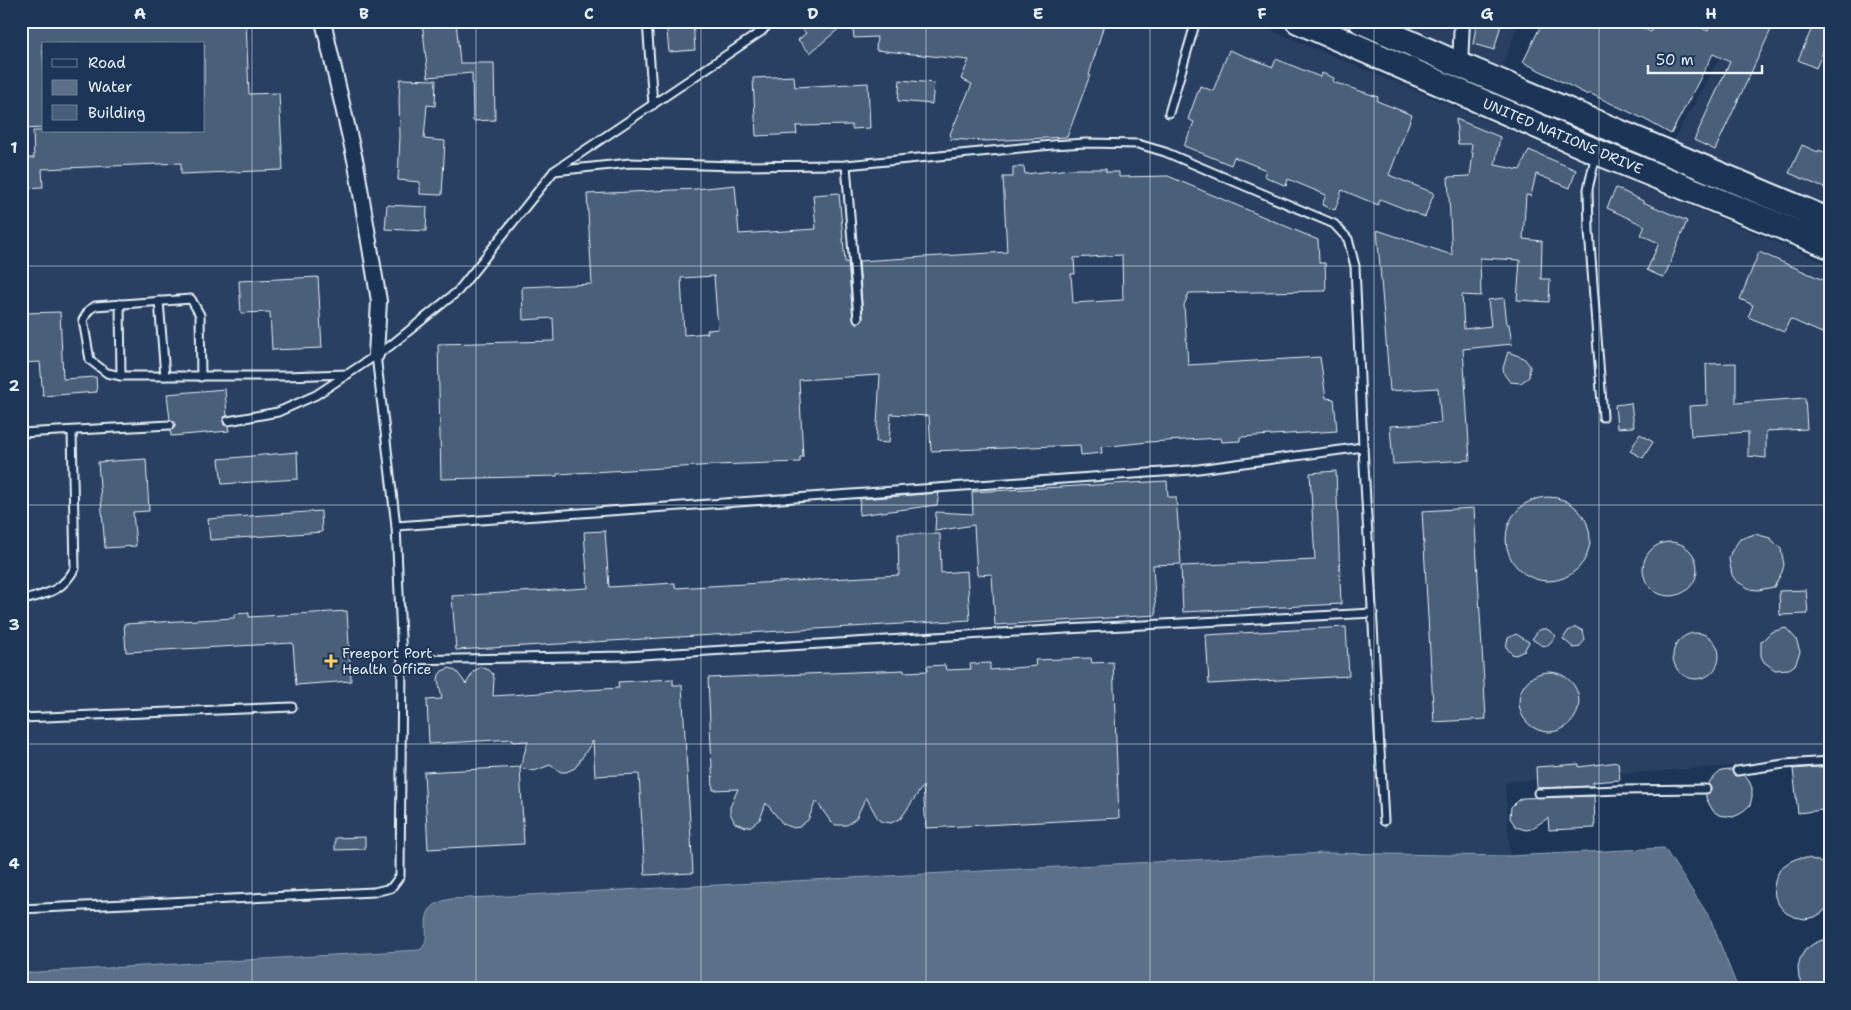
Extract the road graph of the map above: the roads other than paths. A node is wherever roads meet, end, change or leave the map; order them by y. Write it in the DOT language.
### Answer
graph roads {
  1 [pos="647,21"];
  2 [pos="771,21"];
  3 [pos="1196,21"];
  4 [pos="1298,21"];
  5 [pos="1361,21"];
  6 [pos="1462,21"];
  7 [pos="328,22"];
  8 [pos="1460,65"];
  9 [pos="654,105"];
  10 [pos="1169,113"];
  11 [pos="1597,152"];
  12 [pos="846,165"];
  13 [pos="554,171"];
  14 [pos="1830,221"];
  15 [pos="1830,246"];
  16 [pos="159,301"];
  17 [pos="120,304"];
  18 [pos="858,318"];
  19 [pos="376,356"];
  20 [pos="348,374"];
  21 [pos="121,376"];
  22 [pos="164,376"];
  23 [pos="201,376"];
  24 [pos="1603,417"];
  25 [pos="228,421"];
  26 [pos="170,425"];
  27 [pos="72,431"];
  28 [pos="21,433"];
  29 [pos="1363,447"];
  30 [pos="396,526"];
  31 [pos="21,601"];
  32 [pos="1372,613"];
  33 [pos="402,660"];
  34 [pos="292,707"];
  35 [pos="21,718"];
  36 [pos="1830,761"];
  37 [pos="1737,771"];
  38 [pos="1706,789"];
  39 [pos="1538,794"];
  40 [pos="1384,821"];
  41 [pos="21,910"];
  1 -- 9 [label="lane"];
  2 -- 9 [label="lane"];
  3 -- 10 [label="lane"];
  4 -- 11 [label="highway, UNITED NATIONS DRIVE"];
  5 -- 8 [label="highway, UNITED NATIONS DRIVE"];
  6 -- 8 [label="street"];
  7 -- 19 [label="street"];
  8 -- 14 [label="highway, UNITED NATIONS DRIVE"];
  9 -- 13 [label="lane"];
  11 -- 15 [label="highway, UNITED NATIONS DRIVE"];
  11 -- 24 [label="lane"];
  12 -- 13 [label="lane"];
  12 -- 18 [label="lane"];
  12 -- 29 [label="lane"];
  13 -- 19 [label="lane"];
  16 -- 17 [label="lane"];
  16 -- 22 [label="lane"];
  16 -- 23 [label="lane"];
  17 -- 21 [label="lane"];
  17 -- 21 [label="lane"];
  19 -- 20 [label="lane"];
  19 -- 30 [label="lane"];
  20 -- 23 [label="lane"];
  20 -- 25 [label="lane"];
  21 -- 22 [label="lane"];
  22 -- 23 [label="lane"];
  26 -- 27 [label="lane"];
  27 -- 28 [label="lane"];
  27 -- 31 [label="lane"];
  29 -- 30 [label="lane"];
  29 -- 32 [label="lane"];
  30 -- 33 [label="lane"];
  32 -- 33 [label="lane"];
  32 -- 40 [label="lane"];
  33 -- 41 [label="lane"];
  34 -- 35 [label="lane"];
  36 -- 37 [label="lane"];
  38 -- 39 [label="lane"];
}
